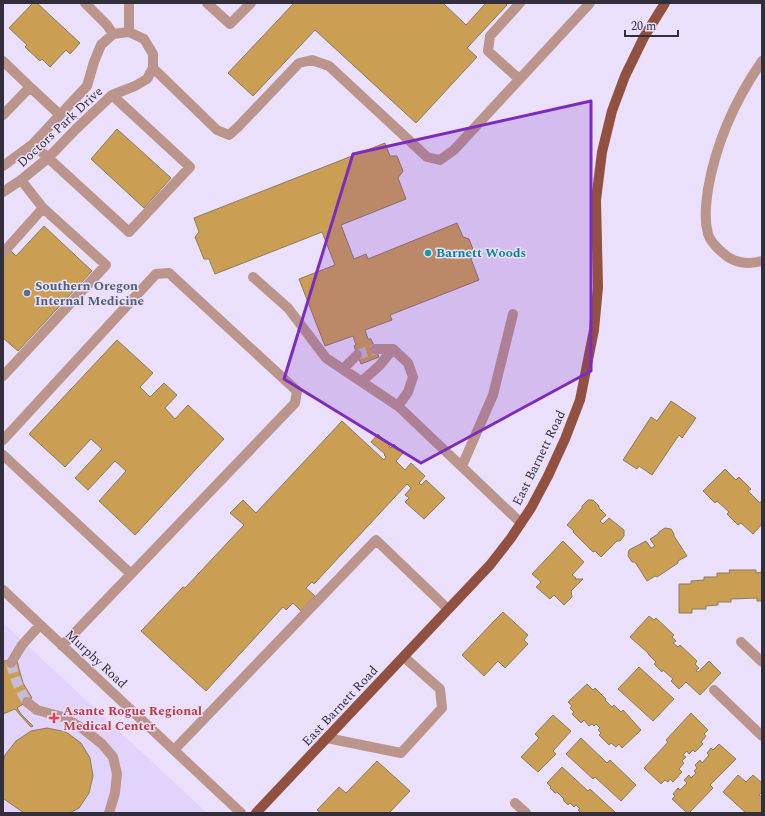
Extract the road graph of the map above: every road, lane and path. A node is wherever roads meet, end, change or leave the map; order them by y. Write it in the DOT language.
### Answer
graph roads {
  1 [pos="85,3"];
  2 [pos="129,3"];
  3 [pos="207,3"];
  4 [pos="251,3"];
  5 [pos="520,3"];
  6 [pos="665,3"];
  7 [pos="584,5"];
  8 [pos="129,32"];
  9 [pos="113,34"];
  10 [pos="3,61"];
  11 [pos="762,61"];
  12 [pos="153,68"];
  13 [pos="519,79"];
  14 [pos="30,86"];
  15 [pos="112,95"];
  16 [pos="3,115"];
  17 [pos="60,115"];
  18 [pos="33,144"];
  19 [pos="48,158"];
  20 [pos="3,165"];
  21 [pos="21,180"];
  22 [pos="3,192"];
  23 [pos="43,208"];
  24 [pos="3,253"];
  25 [pos="762,261"];
  26 [pos="252,277"];
  27 [pos="513,314"];
  28 [pos="376,349"];
  29 [pos="393,349"];
  30 [pos="357,355"];
  31 [pos="342,369"];
  32 [pos="3,376"];
  33 [pos="362,381"];
  34 [pos="398,406"];
  35 [pos="3,440"];
  36 [pos="3,455"];
  37 [pos="462,466"];
  38 [pos="521,523"];
  39 [pos="131,574"];
  40 [pos="3,590"];
  41 [pos="448,609"];
  42 [pos="40,625"];
  43 [pos="741,642"];
  44 [pos="62,646"];
  45 [pos="404,657"];
  46 [pos="762,662"];
  47 [pos="11,663"];
  48 [pos="714,690"];
  49 [pos="27,702"];
  50 [pos="762,736"];
  51 [pos="327,738"];
  52 [pos="174,750"];
  53 [pos="515,803"];
  54 [pos="109,813"];
  55 [pos="241,813"];
  56 [pos="256,813"];
  57 [pos="526,813"];
  1 -- 9 [label="street"];
  2 -- 8 [label="street"];
  3 -- 4 [label="street"];
  5 -- 13 [label="street"];
  6 -- 38 [label="main road, East Barnett Road"];
  7 -- 13 [label="street"];
  8 -- 9 [label="street"];
  8 -- 12 [label="street"];
  9 -- 17 [label="street, Doctors Park Drive"];
  10 -- 14 [label="street"];
  11 -- 25 [label="street"];
  12 -- 13 [label="street"];
  12 -- 15 [label="street, Doctors Park Drive"];
  14 -- 16 [label="street"];
  14 -- 17 [label="street"];
  15 -- 19 [label="street, Doctors Park Drive"];
  15 -- 19 [label="street"];
  17 -- 18 [label="street, Doctors Park Drive"];
  18 -- 19 [label="street"];
  18 -- 20 [label="street, Doctors Park Drive"];
  19 -- 21 [label="street, Doctors Park Drive"];
  21 -- 22 [label="street, Doctors Park Drive"];
  21 -- 23 [label="street"];
  23 -- 24 [label="street"];
  23 -- 32 [label="street"];
  26 -- 31 [label="street"];
  27 -- 37 [label="street"];
  28 -- 29 [label="street"];
  29 -- 33 [label="street"];
  29 -- 34 [label="street"];
  30 -- 31 [label="street"];
  31 -- 33 [label="street"];
  33 -- 34 [label="street"];
  34 -- 37 [label="street"];
  35 -- 39 [label="street"];
  36 -- 39 [label="street"];
  37 -- 38 [label="street"];
  38 -- 41 [label="main road, East Barnett Road"];
  39 -- 44 [label="street"];
  40 -- 42 [label="street, Murphy Road"];
  41 -- 45 [label="main road, East Barnett Road"];
  41 -- 52 [label="street"];
  42 -- 44 [label="street, Murphy Road"];
  42 -- 47 [label="street"];
  43 -- 46 [label="street"];
  44 -- 52 [label="street, Murphy Road"];
  45 -- 51 [label="main road, East Barnett Road"];
  45 -- 51 [label="street"];
  48 -- 50 [label="street"];
  49 -- 54 [label="street"];
  51 -- 56 [label="main road, East Barnett Road"];
  52 -- 55 [label="street, Murphy Road"];
  53 -- 57 [label="street"];
}
